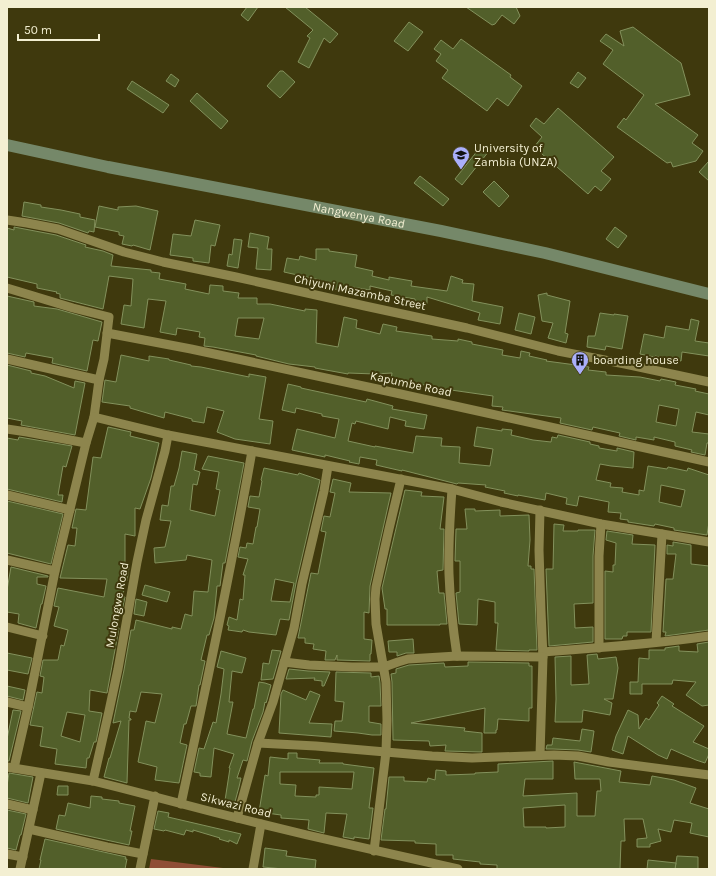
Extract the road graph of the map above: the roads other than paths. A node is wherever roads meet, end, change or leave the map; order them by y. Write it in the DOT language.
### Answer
graph roads {
  1 [pos="7,145"];
  2 [pos="7,220"];
  3 [pos="7,288"];
  4 [pos="709,294"];
  5 [pos="107,333"];
  6 [pos="7,359"];
  7 [pos="99,380"];
  8 [pos="709,382"];
  9 [pos="94,417"];
  10 [pos="7,429"];
  11 [pos="168,434"];
  12 [pos="86,443"];
  13 [pos="252,452"];
  14 [pos="709,462"];
  15 [pos="328,466"];
  16 [pos="400,479"];
  17 [pos="452,489"];
  18 [pos="7,495"];
  19 [pos="70,510"];
  20 [pos="540,510"];
  21 [pos="601,524"];
  22 [pos="662,534"];
  23 [pos="709,542"];
  24 [pos="7,560"];
  25 [pos="54,571"];
  26 [pos="7,627"];
  27 [pos="43,636"];
  28 [pos="709,636"];
  29 [pos="656,642"];
  30 [pos="599,648"];
  31 [pos="543,654"];
  32 [pos="457,656"];
  33 [pos="284,662"];
  34 [pos="384,667"];
  35 [pos="7,702"];
  36 [pos="28,707"];
  37 [pos="258,743"];
  38 [pos="386,752"];
  39 [pos="540,755"];
  40 [pos="11,767"];
  41 [pos="41,773"];
  42 [pos="709,775"];
  43 [pos="93,781"];
  44 [pos="155,796"];
  45 [pos="7,804"];
  46 [pos="182,804"];
  47 [pos="33,810"];
  48 [pos="237,818"];
  49 [pos="261,824"];
  50 [pos="29,829"];
  51 [pos="374,851"];
  52 [pos="7,854"];
  53 [pos="143,854"];
  54 [pos="23,857"];
  55 [pos="443,867"];
  56 [pos="20,869"];
  57 [pos="140,869"];
  58 [pos="253,869"];
  59 [pos="458,869"];
  1 -- 4 [label="main road, Nangwenya Road"];
  2 -- 8 [label="street, Chiyuni Mazamba Street"];
  3 -- 5 [label="street"];
  5 -- 7 [label="street"];
  5 -- 14 [label="street, Kapumbe Road"];
  6 -- 7 [label="street"];
  7 -- 9 [label="street"];
  9 -- 11 [label="street"];
  9 -- 12 [label="street"];
  10 -- 12 [label="street"];
  11 -- 13 [label="street"];
  11 -- 43 [label="street, Mulongwe Road"];
  12 -- 19 [label="street"];
  13 -- 15 [label="street"];
  13 -- 46 [label="street"];
  15 -- 16 [label="street"];
  15 -- 33 [label="street"];
  16 -- 17 [label="street"];
  16 -- 34 [label="street"];
  17 -- 20 [label="street"];
  17 -- 32 [label="street"];
  18 -- 19 [label="street"];
  19 -- 25 [label="street"];
  20 -- 21 [label="street"];
  20 -- 31 [label="street"];
  21 -- 22 [label="street"];
  21 -- 30 [label="street"];
  22 -- 23 [label="street"];
  22 -- 29 [label="street"];
  24 -- 25 [label="street"];
  25 -- 27 [label="street"];
  26 -- 27 [label="street"];
  27 -- 36 [label="street"];
  28 -- 29 [label="street"];
  29 -- 30 [label="street"];
  30 -- 31 [label="street"];
  31 -- 32 [label="street"];
  31 -- 39 [label="street"];
  32 -- 34 [label="street"];
  33 -- 34 [label="street"];
  33 -- 37 [label="street"];
  34 -- 38 [label="street"];
  35 -- 36 [label="street"];
  36 -- 40 [label="street"];
  37 -- 38 [label="street"];
  37 -- 48 [label="street"];
  38 -- 39 [label="street"];
  38 -- 51 [label="street"];
  39 -- 42 [label="street"];
  40 -- 41 [label="street, Sikwazi Road"];
  41 -- 43 [label="street, Sikwazi Road"];
  41 -- 47 [label="street"];
  43 -- 44 [label="street, Sikwazi Road"];
  44 -- 46 [label="street, Sikwazi Road"];
  44 -- 53 [label="street"];
  45 -- 47 [label="street"];
  46 -- 48 [label="street, Sikwazi Road"];
  47 -- 50 [label="street"];
  48 -- 49 [label="street, Sikwazi Road"];
  49 -- 51 [label="street, Sikwazi Road"];
  49 -- 58 [label="street"];
  50 -- 53 [label="street"];
  50 -- 54 [label="street"];
  51 -- 55 [label="street, Sikwazi Road"];
  52 -- 54 [label="street"];
  53 -- 57 [label="street"];
  54 -- 56 [label="street"];
  55 -- 59 [label="street, Sikwazi Road"];
}
